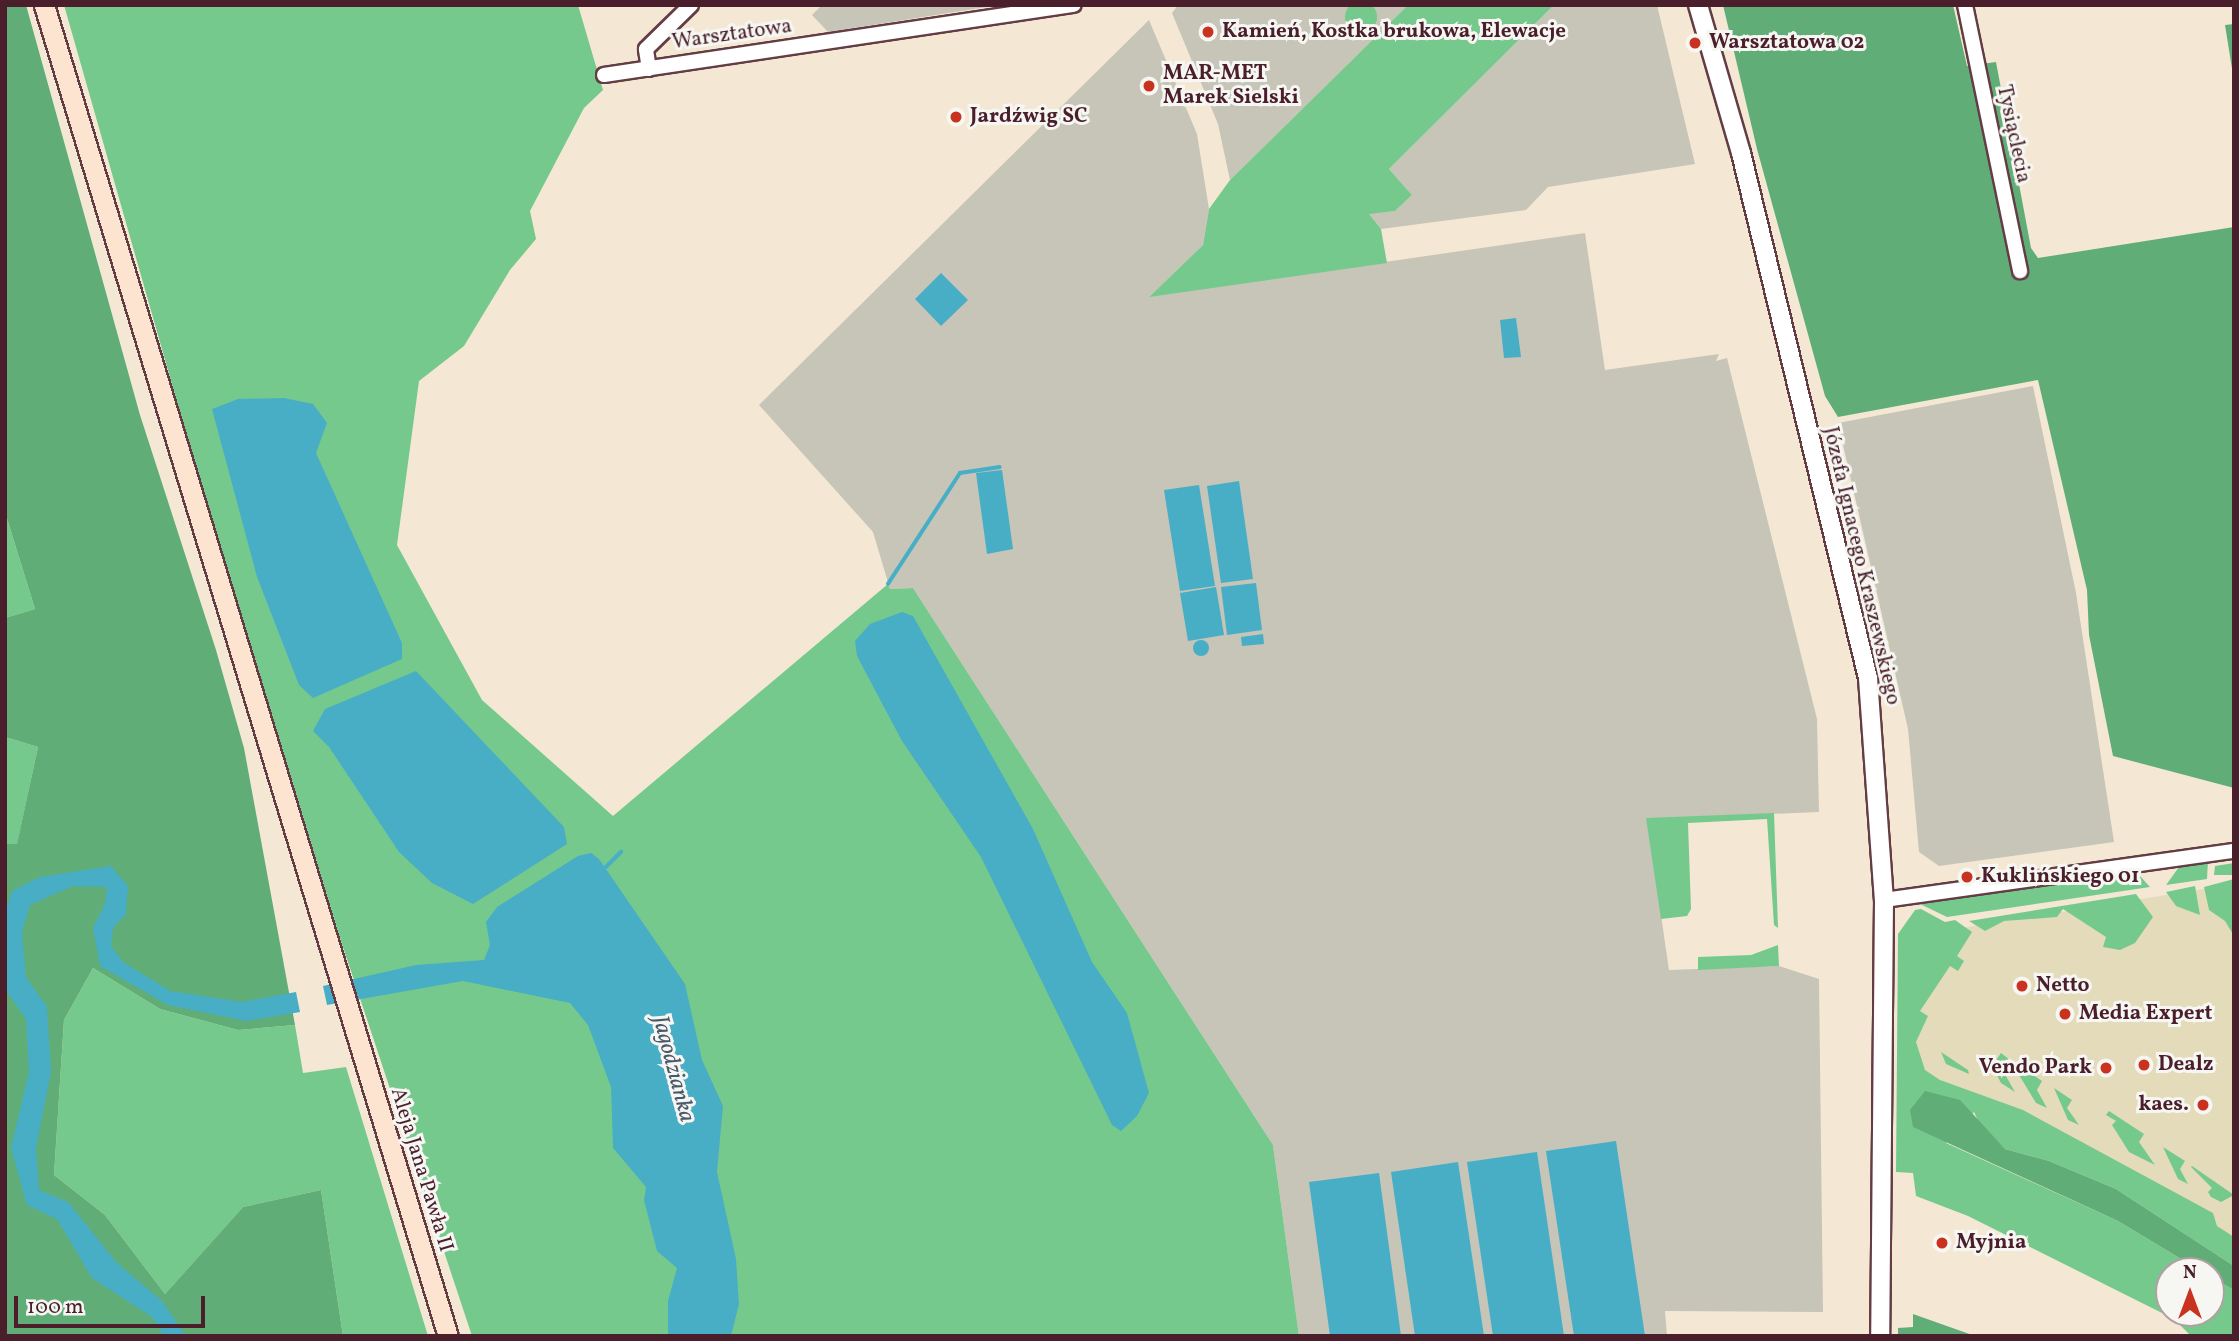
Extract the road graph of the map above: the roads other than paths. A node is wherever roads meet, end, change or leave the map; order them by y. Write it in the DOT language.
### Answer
graph roads {
  1 [pos="44,5"];
  2 [pos="691,5"];
  3 [pos="1074,5"];
  4 [pos="1698,5"];
  5 [pos="1706,5"];
  6 [pos="1965,5"];
  7 [pos="1716,62"];
  8 [pos="649,69"];
  9 [pos="604,75"];
  10 [pos="2020,271"];
  11 [pos="2234,851"];
  12 [pos="1884,900"];
  13 [pos="448,1336"];
  14 [pos="1880,1336"];
  1 -- 13 [label="main road, Aleja Jana Pawła II"];
  2 -- 8 [label="street"];
  3 -- 8 [label="street, Warsztatowa"];
  4 -- 7 [label="street, Józefa Ignacego Kraszewskiego"];
  5 -- 7 [label="street, Józefa Ignacego Kraszewskiego"];
  6 -- 10 [label="street, Tysiąclecia"];
  7 -- 12 [label="street, Józefa Ignacego Kraszewskiego"];
  8 -- 9 [label="street, Warsztatowa"];
  11 -- 12 [label="street"];
  12 -- 14 [label="street, Józefa Ignacego Kraszewskiego"];
}
